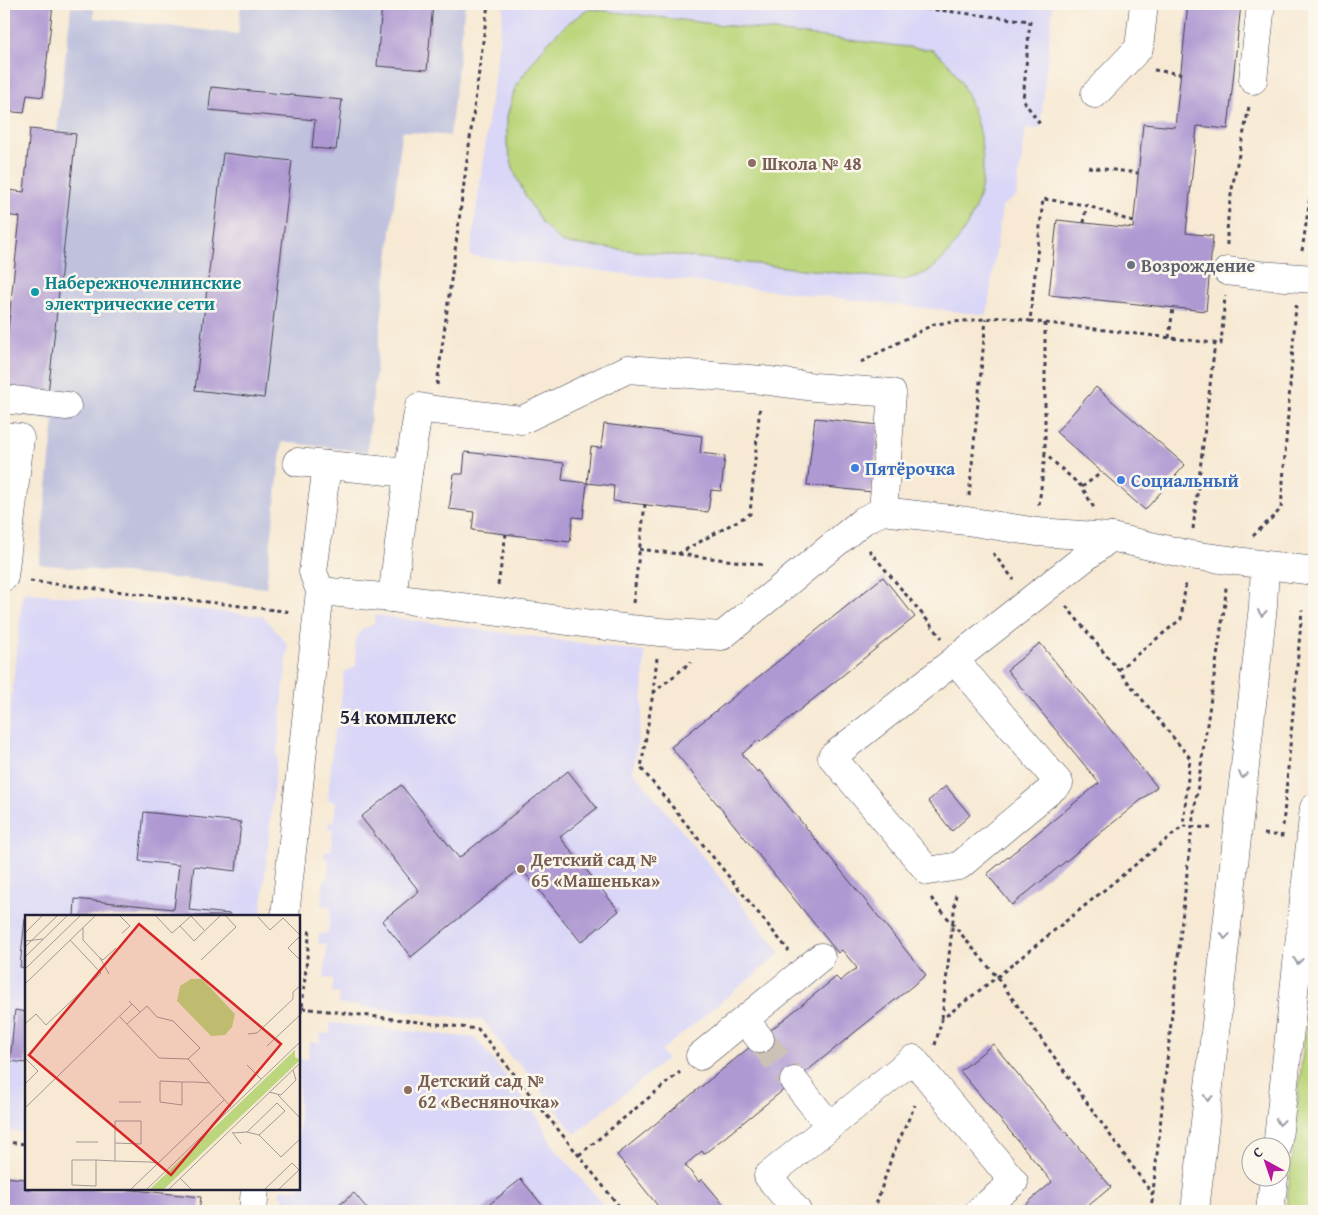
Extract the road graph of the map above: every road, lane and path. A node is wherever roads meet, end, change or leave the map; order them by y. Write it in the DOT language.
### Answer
graph roads {
  1 [pos="488,4"];
  2 [pos="887,4"];
  3 [pos="1144,4"];
  4 [pos="1261,4"];
  5 [pos="1253,80"];
  6 [pos="1095,94"];
  7 [pos="1040,124"];
  8 [pos="1088,167"];
  9 [pos="1138,172"];
  10 [pos="1086,205"];
  11 [pos="1133,222"];
  12 [pos="1084,223"];
  13 [pos="1227,271"];
  14 [pos="1314,279"];
  15 [pos="1173,308"];
  16 [pos="986,319"];
  17 [pos="1030,321"];
  18 [pos="1045,323"];
  19 [pos="1170,338"];
  20 [pos="1215,343"];
  21 [pos="858,364"];
  22 [pos="762,380"];
  23 [pos="4,399"];
  24 [pos="67,406"];
  25 [pos="434,410"];
  26 [pos="4,436"];
  27 [pos="298,462"];
  28 [pos="327,465"];
  29 [pos="408,473"];
  30 [pos="1101,473"];
  31 [pos="1082,487"];
  32 [pos="645,504"];
  33 [pos="873,515"];
  34 [pos="966,522"];
  35 [pos="506,534"];
  36 [pos="1111,537"];
  37 [pos="640,549"];
  38 [pos="992,552"];
  39 [pos="678,554"];
  40 [pos="1190,554"];
  41 [pos="1265,565"];
  42 [pos="803,570"];
  43 [pos="1314,570"];
  44 [pos="14,578"];
  45 [pos="1039,593"];
  46 [pos="392,598"];
  47 [pos="319,603"];
  48 [pos="494,611"];
  49 [pos="630,629"];
  50 [pos="660,632"];
  51 [pos="722,636"];
  52 [pos="956,658"];
  53 [pos="1118,670"];
  54 [pos="653,693"];
  55 [pos="1314,808"];
  56 [pos="959,866"];
  57 [pos="928,871"];
  58 [pos="285,915"];
  59 [pos="952,922"];
  60 [pos="813,964"];
  61 [pos="997,977"];
  62 [pos="302,1008"];
  63 [pos="942,1019"];
  64 [pos="700,1056"];
  65 [pos="928,1077"];
  66 [pos="794,1081"];
  67 [pos="830,1126"];
  68 [pos="1278,1138"];
  69 [pos="4,1142"];
  70 [pos="25,1144"];
  71 [pos="578,1155"];
  72 [pos="1273,1188"];
  73 [pos="255,1190"];
  74 [pos="1154,1196"];
  75 [pos="253,1211"];
  76 [pos="623,1211"];
  77 [pos="797,1211"];
  78 [pos="874,1211"];
  79 [pos="979,1211"];
  80 [pos="1196,1211"];
  81 [pos="1270,1211"];
  1 -- 25 [label="path"];
  2 -- 7 [label="path"];
  3 -- 6 [label="street"];
  4 -- 5 [label="street"];
  5 -- 13 [label="path"];
  8 -- 9 [label="path"];
  10 -- 11 [label="path"];
  10 -- 12 [label="path"];
  10 -- 17 [label="path"];
  13 -- 14 [label="street"];
  13 -- 20 [label="path"];
  15 -- 19 [label="path"];
  16 -- 17 [label="path"];
  16 -- 21 [label="path"];
  16 -- 34 [label="path"];
  17 -- 18 [label="path"];
  18 -- 19 [label="path"];
  18 -- 31 [label="path"];
  19 -- 20 [label="path"];
  20 -- 40 [label="path"];
  22 -- 25 [label="street"];
  22 -- 33 [label="street"];
  22 -- 39 [label="path"];
  23 -- 24 [label="street"];
  25 -- 29 [label="street"];
  26 -- 44 [label="street"];
  27 -- 28 [label="street"];
  28 -- 29 [label="street"];
  28 -- 47 [label="street"];
  29 -- 46 [label="street"];
  30 -- 31 [label="path"];
  31 -- 36 [label="path"];
  32 -- 37 [label="path"];
  33 -- 34 [label="street"];
  33 -- 42 [label="street"];
  33 -- 52 [label="path"];
  34 -- 36 [label="street"];
  35 -- 48 [label="path"];
  36 -- 40 [label="street"];
  36 -- 45 [label="street"];
  37 -- 39 [label="path"];
  37 -- 49 [label="path"];
  38 -- 45 [label="path"];
  39 -- 42 [label="path"];
  40 -- 41 [label="street"];
  40 -- 53 [label="path"];
  41 -- 43 [label="street"];
  41 -- 80 [label="street, one-way"];
  42 -- 51 [label="street"];
  44 -- 47 [label="path"];
  45 -- 52 [label="street"];
  45 -- 53 [label="path"];
  46 -- 47 [label="street"];
  46 -- 48 [label="street"];
  47 -- 58 [label="street"];
  48 -- 49 [label="street"];
  49 -- 50 [label="street"];
  50 -- 51 [label="street"];
  50 -- 54 [label="path"];
  51 -- 54 [label="path"];
  52 -- 56 [label="street"];
  52 -- 57 [label="street"];
  53 -- 61 [label="path"];
  54 -- 60 [label="path"];
  55 -- 68 [label="street, one-way"];
  56 -- 57 [label="street"];
  56 -- 59 [label="path"];
  57 -- 59 [label="path"];
  59 -- 61 [label="path"];
  59 -- 63 [label="path"];
  60 -- 64 [label="street"];
  61 -- 63 [label="path"];
  61 -- 74 [label="path"];
  62 -- 71 [label="path"];
  63 -- 65 [label="path"];
  64 -- 71 [label="path"];
  65 -- 67 [label="street"];
  65 -- 78 [label="path"];
  65 -- 79 [label="street"];
  66 -- 67 [label="street"];
  67 -- 77 [label="street"];
  69 -- 70 [label="path"];
  71 -- 76 [label="path"];
  72 -- 81 [label="street"];
  73 -- 75 [label="street"];
}
